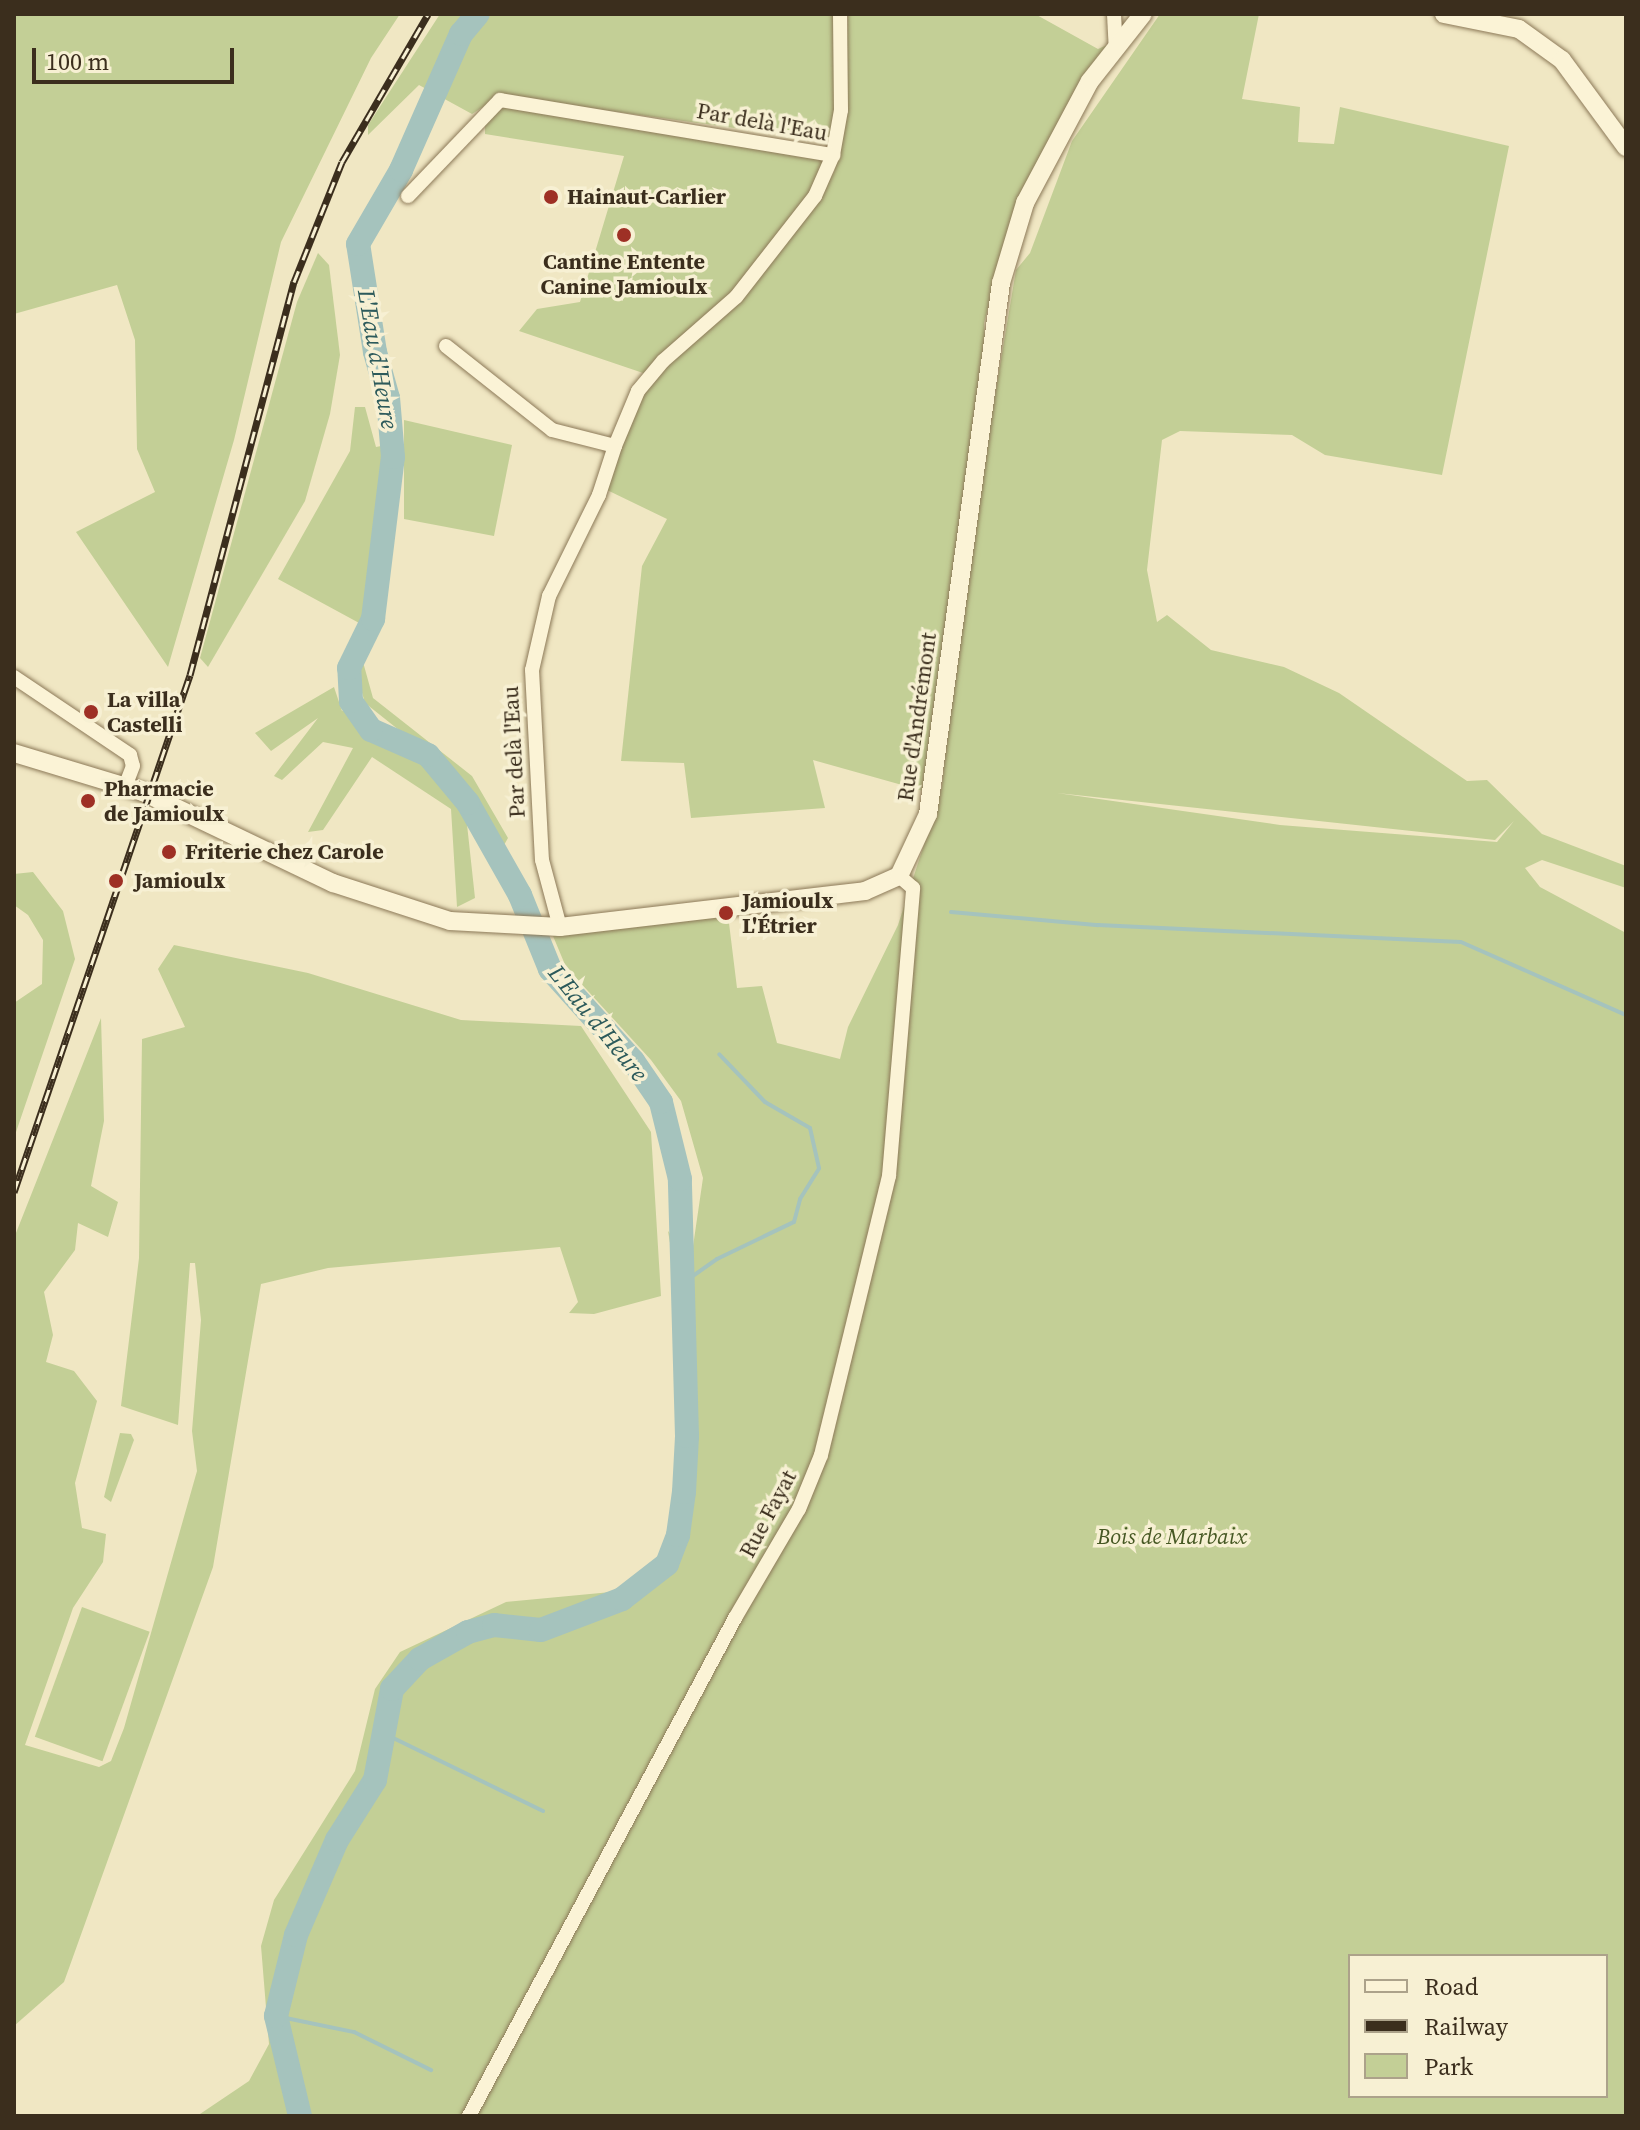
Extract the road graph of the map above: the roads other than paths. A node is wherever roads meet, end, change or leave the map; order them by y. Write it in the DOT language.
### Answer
graph roads {
  1 [pos="840,14"];
  2 [pos="1114,14"];
  3 [pos="1143,14"];
  4 [pos="1444,14"];
  5 [pos="1116,49"];
  6 [pos="1626,147"];
  7 [pos="833,155"];
  8 [pos="408,196"];
  9 [pos="446,346"];
  10 [pos="615,446"];
  11 [pos="14,677"];
  12 [pos="14,753"];
  13 [pos="125,787"];
  14 [pos="899,876"];
  15 [pos="557,927"];
  16 [pos="469,2116"];
  1 -- 7 [label="street"];
  2 -- 5 [label="street"];
  3 -- 5 [label="street, Rue d'Andrémont"];
  4 -- 6 [label="street"];
  5 -- 14 [label="street, Rue d'Andrémont"];
  7 -- 8 [label="street, Par delà l'Eau"];
  7 -- 10 [label="street, Par delà l'Eau"];
  9 -- 10 [label="street"];
  10 -- 15 [label="street, Par delà l'Eau"];
  11 -- 13 [label="street"];
  12 -- 13 [label="street"];
  13 -- 15 [label="street"];
  14 -- 15 [label="street"];
  14 -- 16 [label="street, Rue Fayat"];
}
